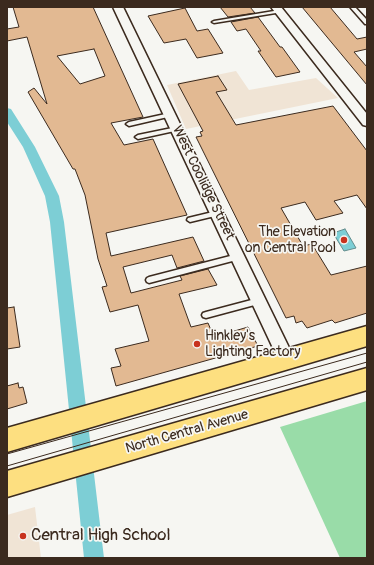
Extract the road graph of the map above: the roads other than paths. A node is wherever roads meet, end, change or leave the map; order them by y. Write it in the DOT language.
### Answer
graph roads {
  1 [pos="118,7"];
  2 [pos="352,7"];
  3 [pos="278,9"];
  4 [pos="214,22"];
  5 [pos="367,23"];
  6 [pos="170,114"];
  7 [pos="367,122"];
  8 [pos="129,124"];
  9 [pos="177,130"];
  10 [pos="138,137"];
  11 [pos="217,213"];
  12 [pos="190,220"];
  13 [pos="238,258"];
  14 [pos="149,280"];
  15 [pos="259,301"];
  16 [pos="206,315"];
  17 [pos="367,336"];
  18 [pos="286,360"];
  19 [pos="367,379"];
  20 [pos="7,440"];
  21 [pos="7,484"];
  1 -- 6 [label="street, West Coolidge Street"];
  2 -- 5 [label="lane"];
  3 -- 4 [label="lane"];
  3 -- 7 [label="street"];
  6 -- 8 [label="lane"];
  6 -- 9 [label="street, West Coolidge Street"];
  9 -- 10 [label="lane"];
  9 -- 11 [label="street, West Coolidge Street"];
  11 -- 12 [label="lane"];
  11 -- 13 [label="street, West Coolidge Street"];
  13 -- 14 [label="lane"];
  13 -- 15 [label="street, West Coolidge Street"];
  15 -- 16 [label="lane"];
  15 -- 18 [label="street, West Coolidge Street"];
  17 -- 18 [label="main road"];
  18 -- 20 [label="main road"];
  19 -- 21 [label="main road, North Central Avenue"];
}
